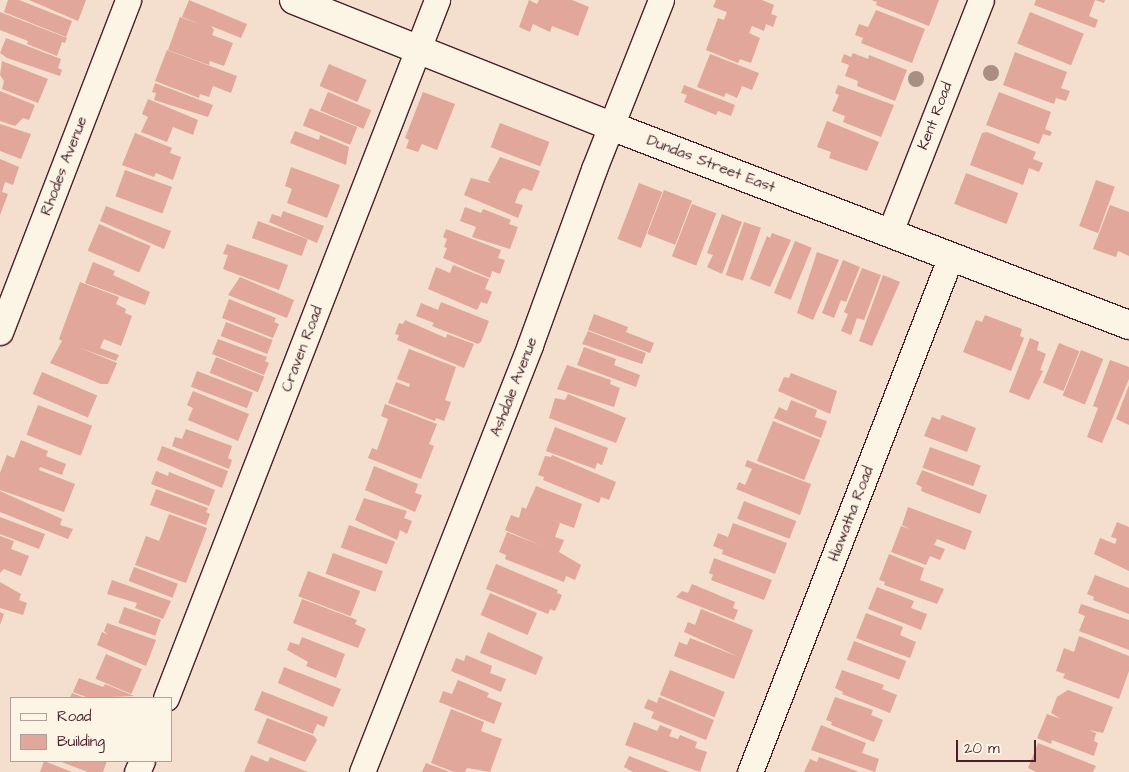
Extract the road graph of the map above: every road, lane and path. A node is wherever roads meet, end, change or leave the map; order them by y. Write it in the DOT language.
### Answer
graph roads {
  1 [pos="128,0"];
  2 [pos="294,0"];
  3 [pos="437,0"];
  4 [pos="661,0"];
  5 [pos="981,0"];
  6 [pos="419,48"];
  7 [pos="611,126"];
  8 [pos="890,232"];
  9 [pos="951,256"];
  10 [pos="1129,325"];
  11 [pos="0,332"];
  12 [pos="166,697"];
  13 [pos="362,772"];
  14 [pos="750,772"];
  1 -- 11 [label="street, Rhodes Avenue"];
  2 -- 6 [label="street, Dundas Street East"];
  3 -- 6 [label="street, Craven Road"];
  4 -- 7 [label="street, Ashdale Avenue"];
  5 -- 8 [label="street, Kent Road"];
  6 -- 7 [label="street, Dundas Street East"];
  6 -- 12 [label="street, Craven Road"];
  7 -- 8 [label="street, Dundas Street East"];
  7 -- 13 [label="street, Ashdale Avenue"];
  8 -- 9 [label="street, Dundas Street East"];
  9 -- 10 [label="street, Dundas Street East"];
  9 -- 14 [label="street, Hiawatha Road"];
}
